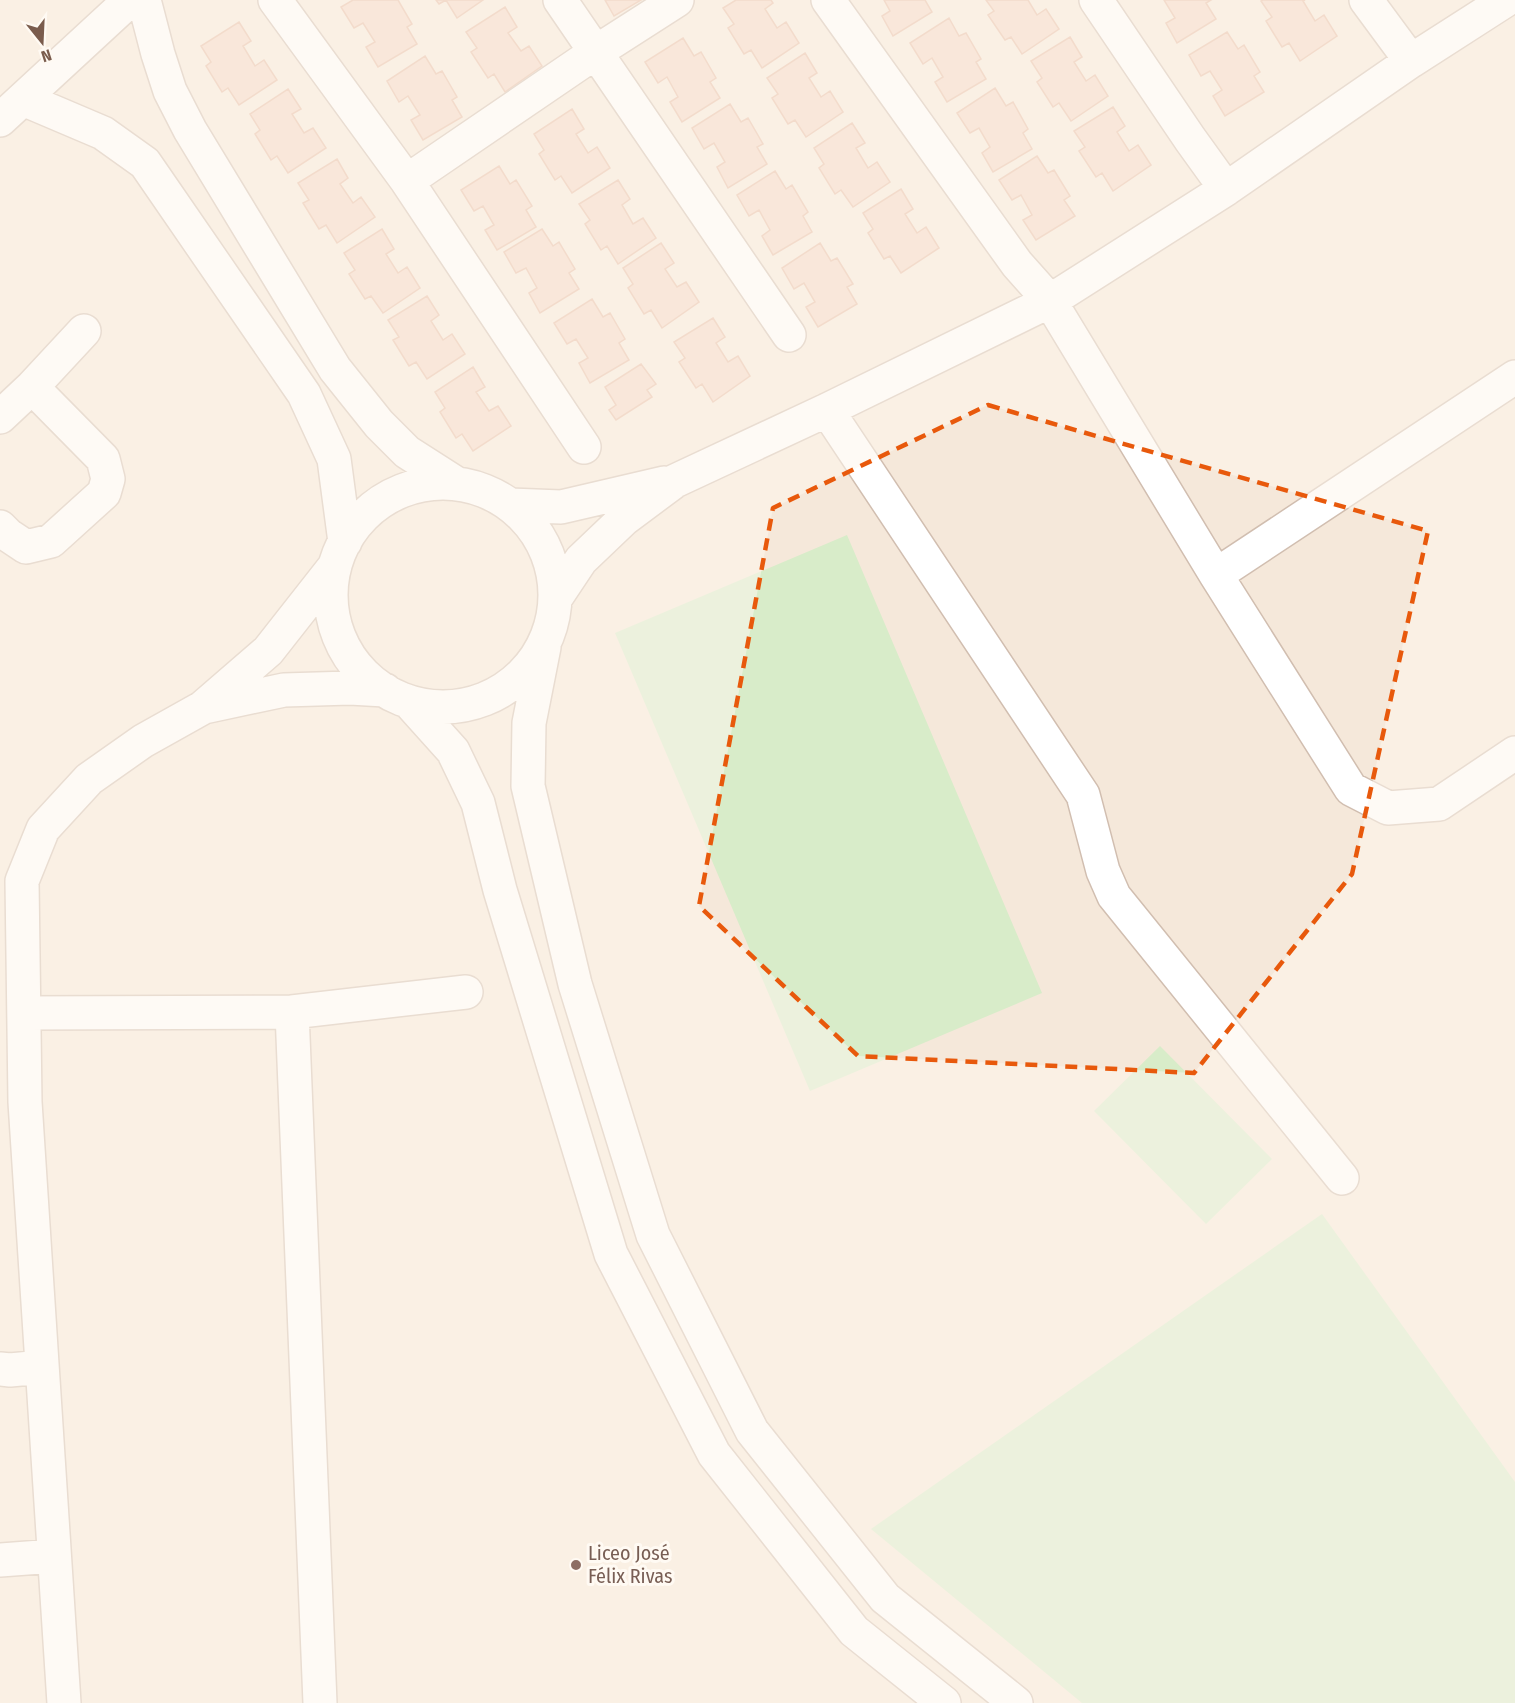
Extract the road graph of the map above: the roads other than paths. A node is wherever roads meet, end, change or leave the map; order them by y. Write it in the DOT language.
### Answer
graph roads {
  1 [pos="130,0"];
  2 [pos="144,0"];
  3 [pos="275,0"];
  4 [pos="560,0"];
  5 [pos="677,0"];
  6 [pos="828,0"];
  7 [pos="1096,0"];
  8 [pos="1366,0"];
  9 [pos="1506,0"];
  10 [pos="596,52"];
  11 [pos="1411,62"];
  12 [pos="11,109"];
  13 [pos="407,181"];
  14 [pos="1226,189"];
  15 [pos="1050,301"];
  16 [pos="84,331"];
  17 [pos="789,335"];
  18 [pos="1515,377"];
  19 [pos="32,387"];
  20 [pos="828,410"];
  21 [pos="0,417"];
  22 [pos="584,447"];
  23 [pos="675,481"];
  24 [pos="457,484"];
  25 [pos="510,505"];
  26 [pos="0,527"];
  27 [pos="340,555"];
  28 [pos="1216,574"];
  29 [pos="557,596"];
  30 [pos="544,646"];
  31 [pos="397,696"];
  32 [pos="202,708"];
  33 [pos="1515,753"];
  34 [pos="466,992"];
  35 [pos="292,1012"];
  36 [pos="24,1013"];
  37 [pos="12,1102"];
  38 [pos="1342,1178"];
  39 [pos="42,1367"];
  40 [pos="0,1369"];
  41 [pos="54,1556"];
  42 [pos="0,1560"];
  43 [pos="64,1703"];
  44 [pos="320,1703"];
  45 [pos="944,1703"];
  46 [pos="1016,1703"];
  1 -- 12 [label="street"];
  2 -- 24 [label="street"];
  3 -- 13 [label="street"];
  4 -- 10 [label="street"];
  5 -- 10 [label="street"];
  6 -- 15 [label="street"];
  7 -- 14 [label="street"];
  8 -- 11 [label="street"];
  9 -- 11 [label="street"];
  10 -- 13 [label="street"];
  10 -- 17 [label="street"];
  11 -- 14 [label="street"];
  12 -- 27 [label="street"];
  13 -- 22 [label="street"];
  14 -- 15 [label="street"];
  15 -- 20 [label="street"];
  15 -- 28 [label="street"];
  16 -- 19 [label="street"];
  18 -- 28 [label="street"];
  19 -- 21 [label="street"];
  19 -- 26 [label="street"];
  20 -- 23 [label="street"];
  20 -- 38 [label="street"];
  23 -- 25 [label="street"];
  23 -- 29 [label="street"];
  24 -- 25 [label="street"];
  24 -- 27 [label="street"];
  25 -- 29 [label="street"];
  27 -- 31 [label="street"];
  27 -- 32 [label="street"];
  28 -- 33 [label="street"];
  29 -- 30 [label="street"];
  30 -- 31 [label="street"];
  30 -- 46 [label="street"];
  31 -- 32 [label="street"];
  31 -- 45 [label="street"];
  32 -- 36 [label="street"];
  34 -- 35 [label="street"];
  35 -- 36 [label="street"];
  35 -- 44 [label="street"];
  36 -- 37 [label="street"];
  37 -- 39 [label="street"];
  39 -- 40 [label="street"];
  39 -- 41 [label="street"];
  41 -- 42 [label="street"];
  41 -- 43 [label="street"];
}
